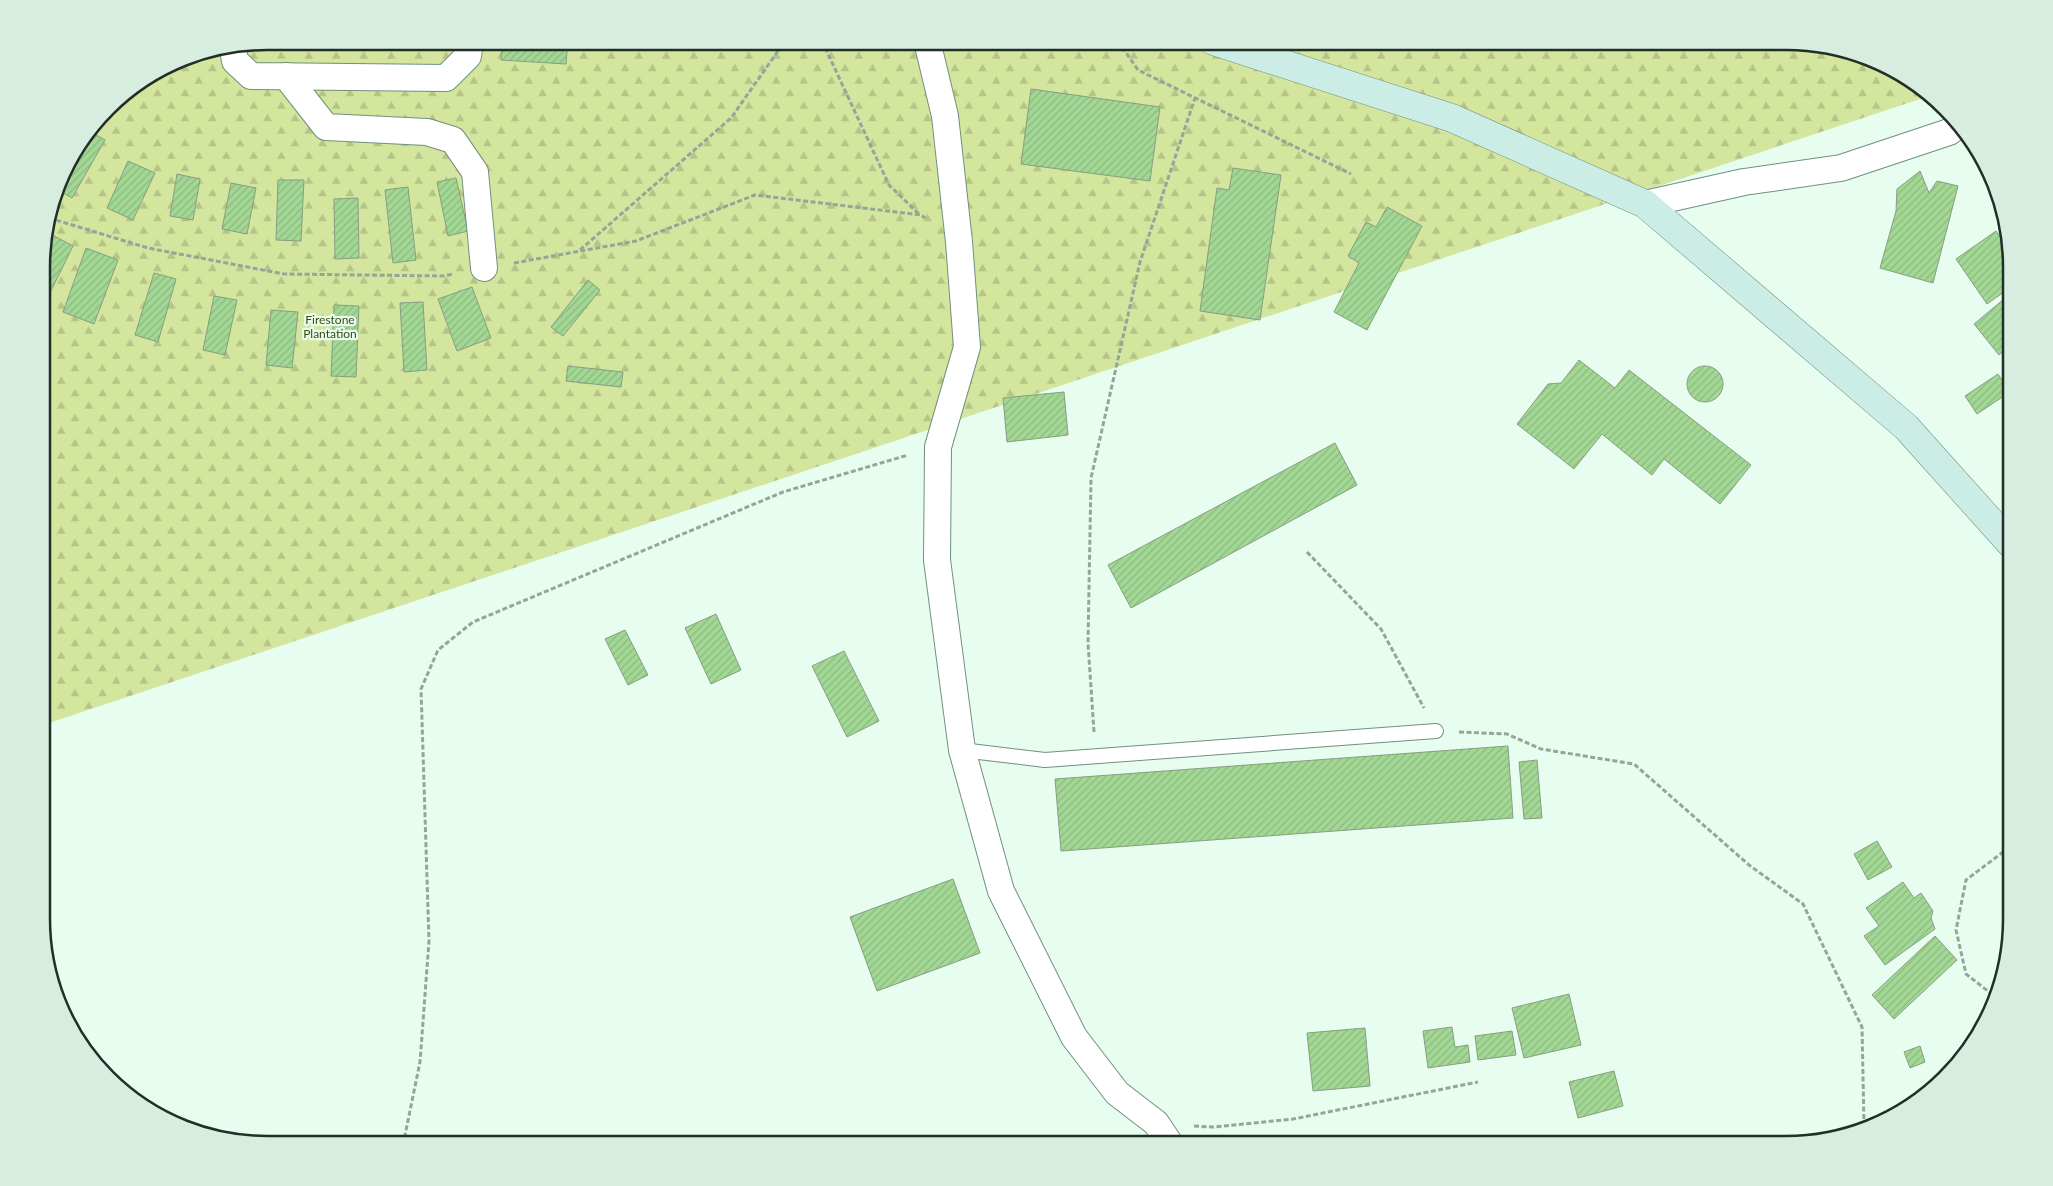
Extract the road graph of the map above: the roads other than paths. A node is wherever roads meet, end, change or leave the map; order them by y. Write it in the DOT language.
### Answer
graph roads {
  1 [pos="469,50"];
  2 [pos="929,50"];
  3 [pos="1242,50"];
  4 [pos="234,53"];
  5 [pos="286,76"];
  6 [pos="1953,129"];
  7 [pos="1645,204"];
  8 [pos="484,268"];
  9 [pos="2003,535"];
  10 [pos="1436,731"];
  11 [pos="962,750"];
  12 [pos="1163,1134"];
  1 -- 5 [label="street"];
  2 -- 11 [label="street"];
  3 -- 7 [label="street"];
  4 -- 5 [label="street"];
  5 -- 8 [label="street"];
  6 -- 7 [label="street"];
  7 -- 9 [label="street"];
  10 -- 11 [label="lane"];
  11 -- 12 [label="street"];
}
